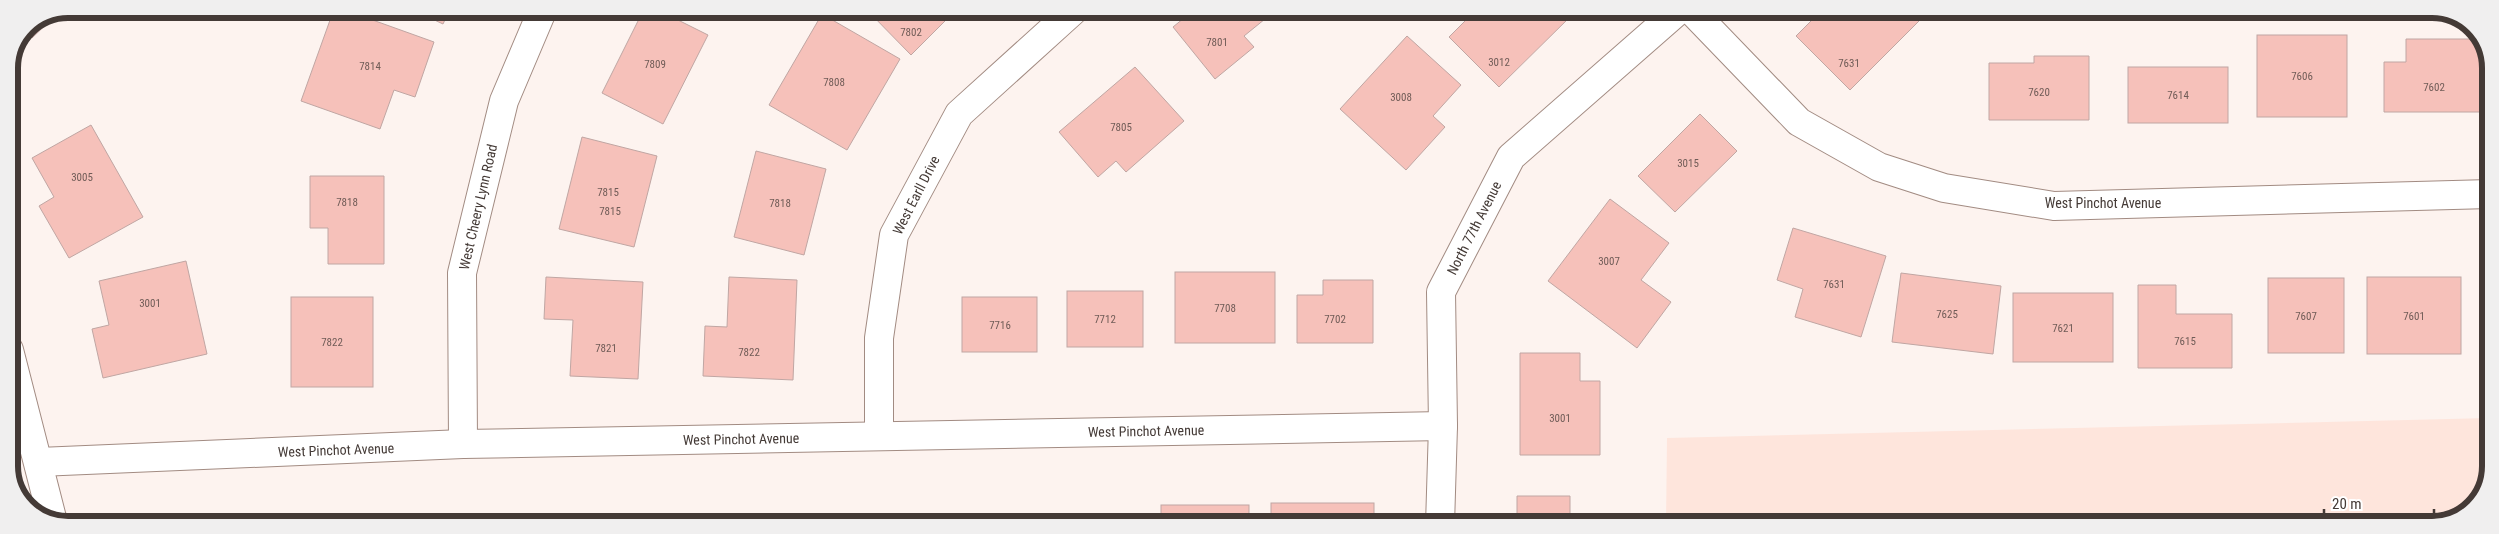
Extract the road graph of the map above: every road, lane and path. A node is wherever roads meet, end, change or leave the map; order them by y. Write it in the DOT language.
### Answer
graph roads {
  1 [pos="539,18"];
  2 [pos="1065,18"];
  3 [pos="1671,18"];
  4 [pos="1698,18"];
  5 [pos="2481,194"];
  6 [pos="18,384"];
  7 [pos="1443,426"];
  8 [pos="879,436"];
  9 [pos="464,444"];
  10 [pos="39,462"];
  11 [pos="51,514"];
  12 [pos="1440,516"];
  1 -- 9 [label="street, West Cheery Lynn Road"];
  2 -- 8 [label="street, West Earll Drive"];
  3 -- 7 [label="street, North 77th Avenue"];
  4 -- 5 [label="street, West Pinchot Avenue"];
  6 -- 10 [label="street"];
  7 -- 8 [label="street, West Pinchot Avenue"];
  7 -- 12 [label="street, North 77th Avenue"];
  8 -- 9 [label="street, West Pinchot Avenue"];
  9 -- 10 [label="street, West Pinchot Avenue"];
  10 -- 11 [label="street"];
}
